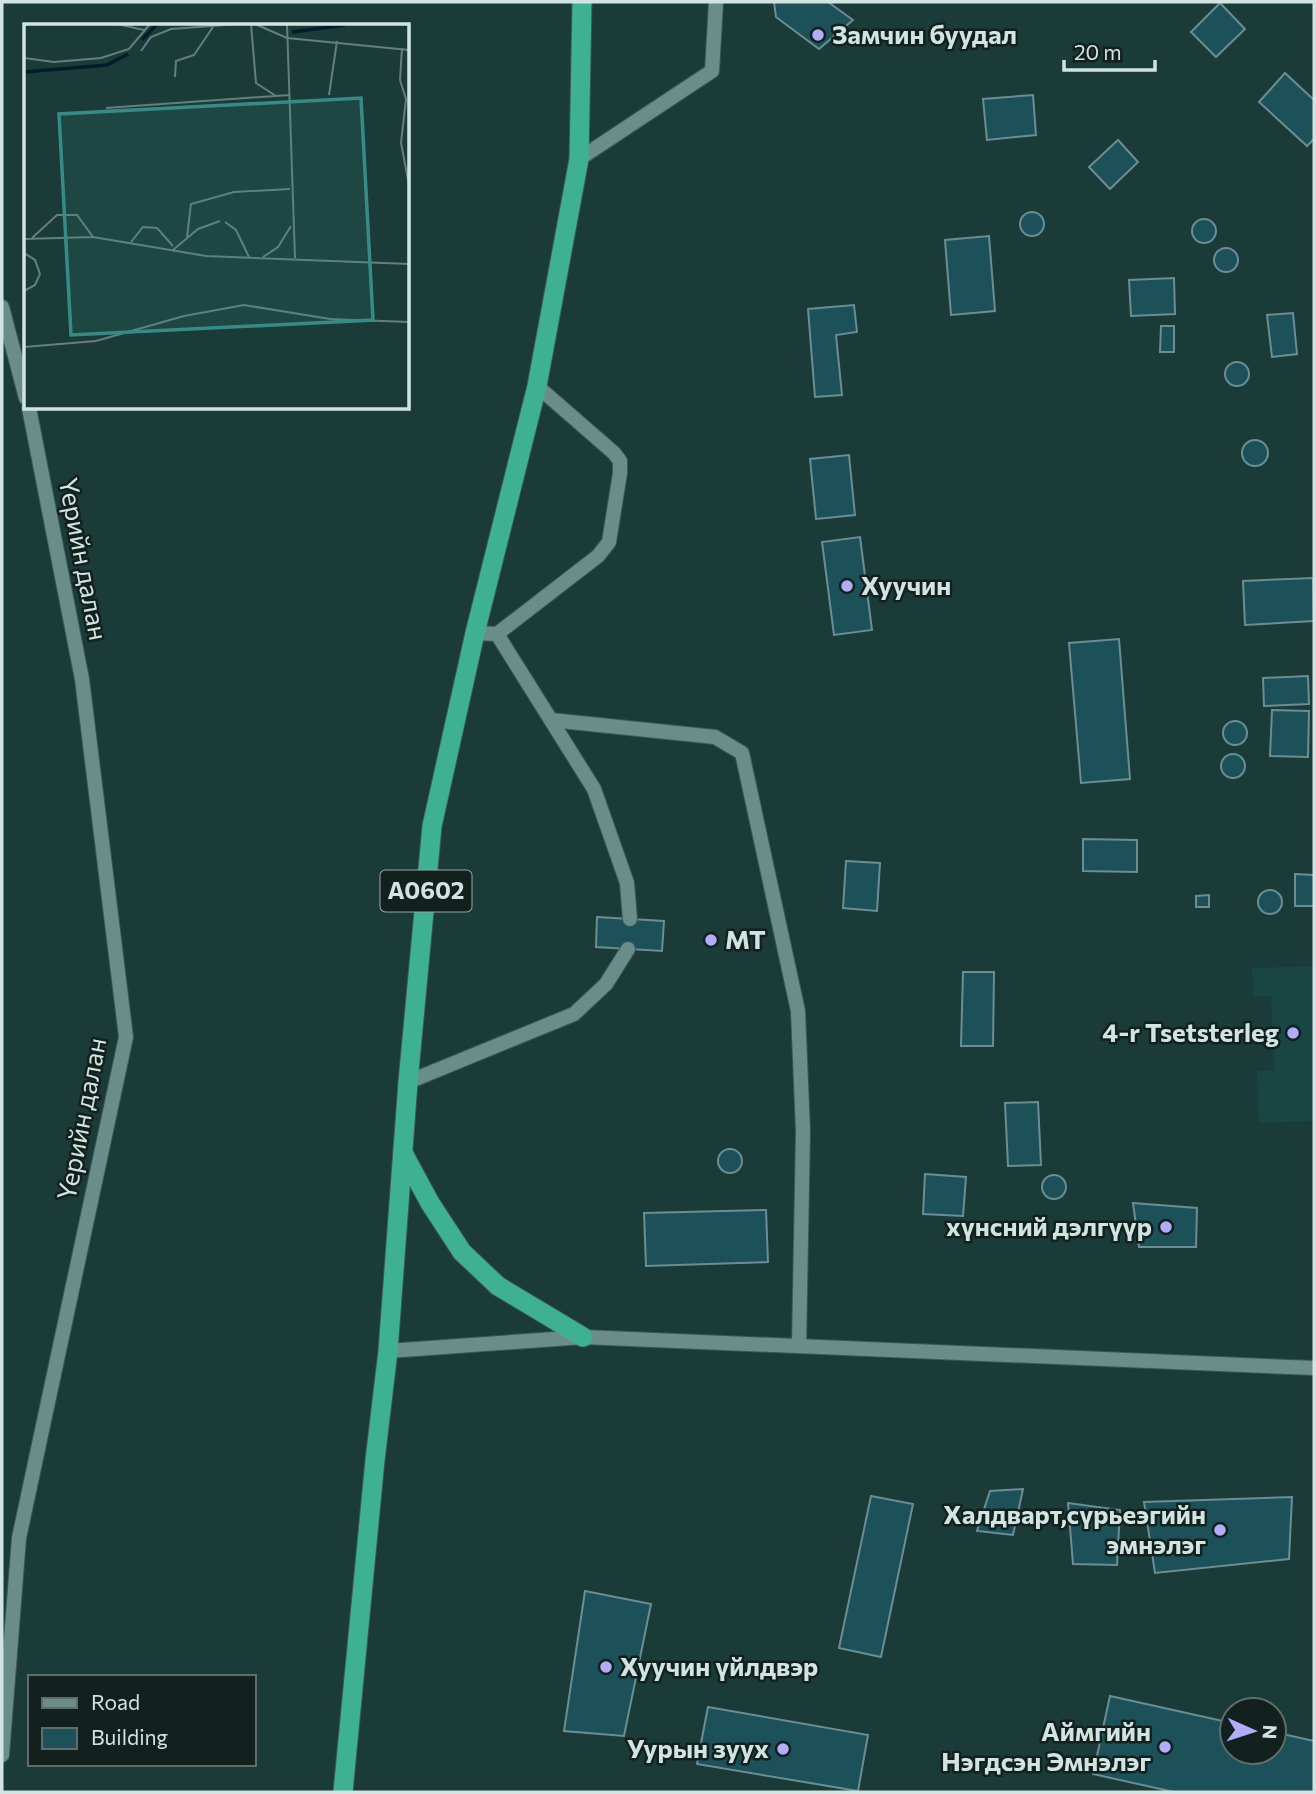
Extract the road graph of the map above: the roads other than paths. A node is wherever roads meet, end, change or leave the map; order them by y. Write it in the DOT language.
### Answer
graph roads {
  1 [pos="582,2"];
  2 [pos="716,2"];
  3 [pos="579,159"];
  4 [pos="2,307"];
  5 [pos="537,386"];
  6 [pos="24,390"];
  7 [pos="29,410"];
  8 [pos="475,633"];
  9 [pos="497,634"];
  10 [pos="551,720"];
  11 [pos="630,919"];
  12 [pos="628,949"];
  13 [pos="408,1082"];
  14 [pos="402,1152"];
  15 [pos="583,1337"];
  16 [pos="799,1346"];
  17 [pos="388,1350"];
  18 [pos="1314,1368"];
  19 [pos="2,1755"];
  20 [pos="343,1792"];
  1 -- 3 [label="highway, A0602"];
  2 -- 3 [label="street"];
  3 -- 5 [label="highway, A0602"];
  4 -- 6 [label="street"];
  5 -- 8 [label="highway, A0602"];
  5 -- 9 [label="street"];
  7 -- 19 [label="street, Үерийн далан"];
  8 -- 9 [label="street"];
  8 -- 13 [label="highway, A0602"];
  9 -- 10 [label="street"];
  10 -- 11 [label="street"];
  10 -- 16 [label="street"];
  12 -- 13 [label="street"];
  13 -- 14 [label="highway, A0602"];
  14 -- 15 [label="highway"];
  14 -- 17 [label="highway, A0602"];
  15 -- 16 [label="street"];
  15 -- 17 [label="street"];
  16 -- 18 [label="street"];
  17 -- 20 [label="highway, A0602"];
}
